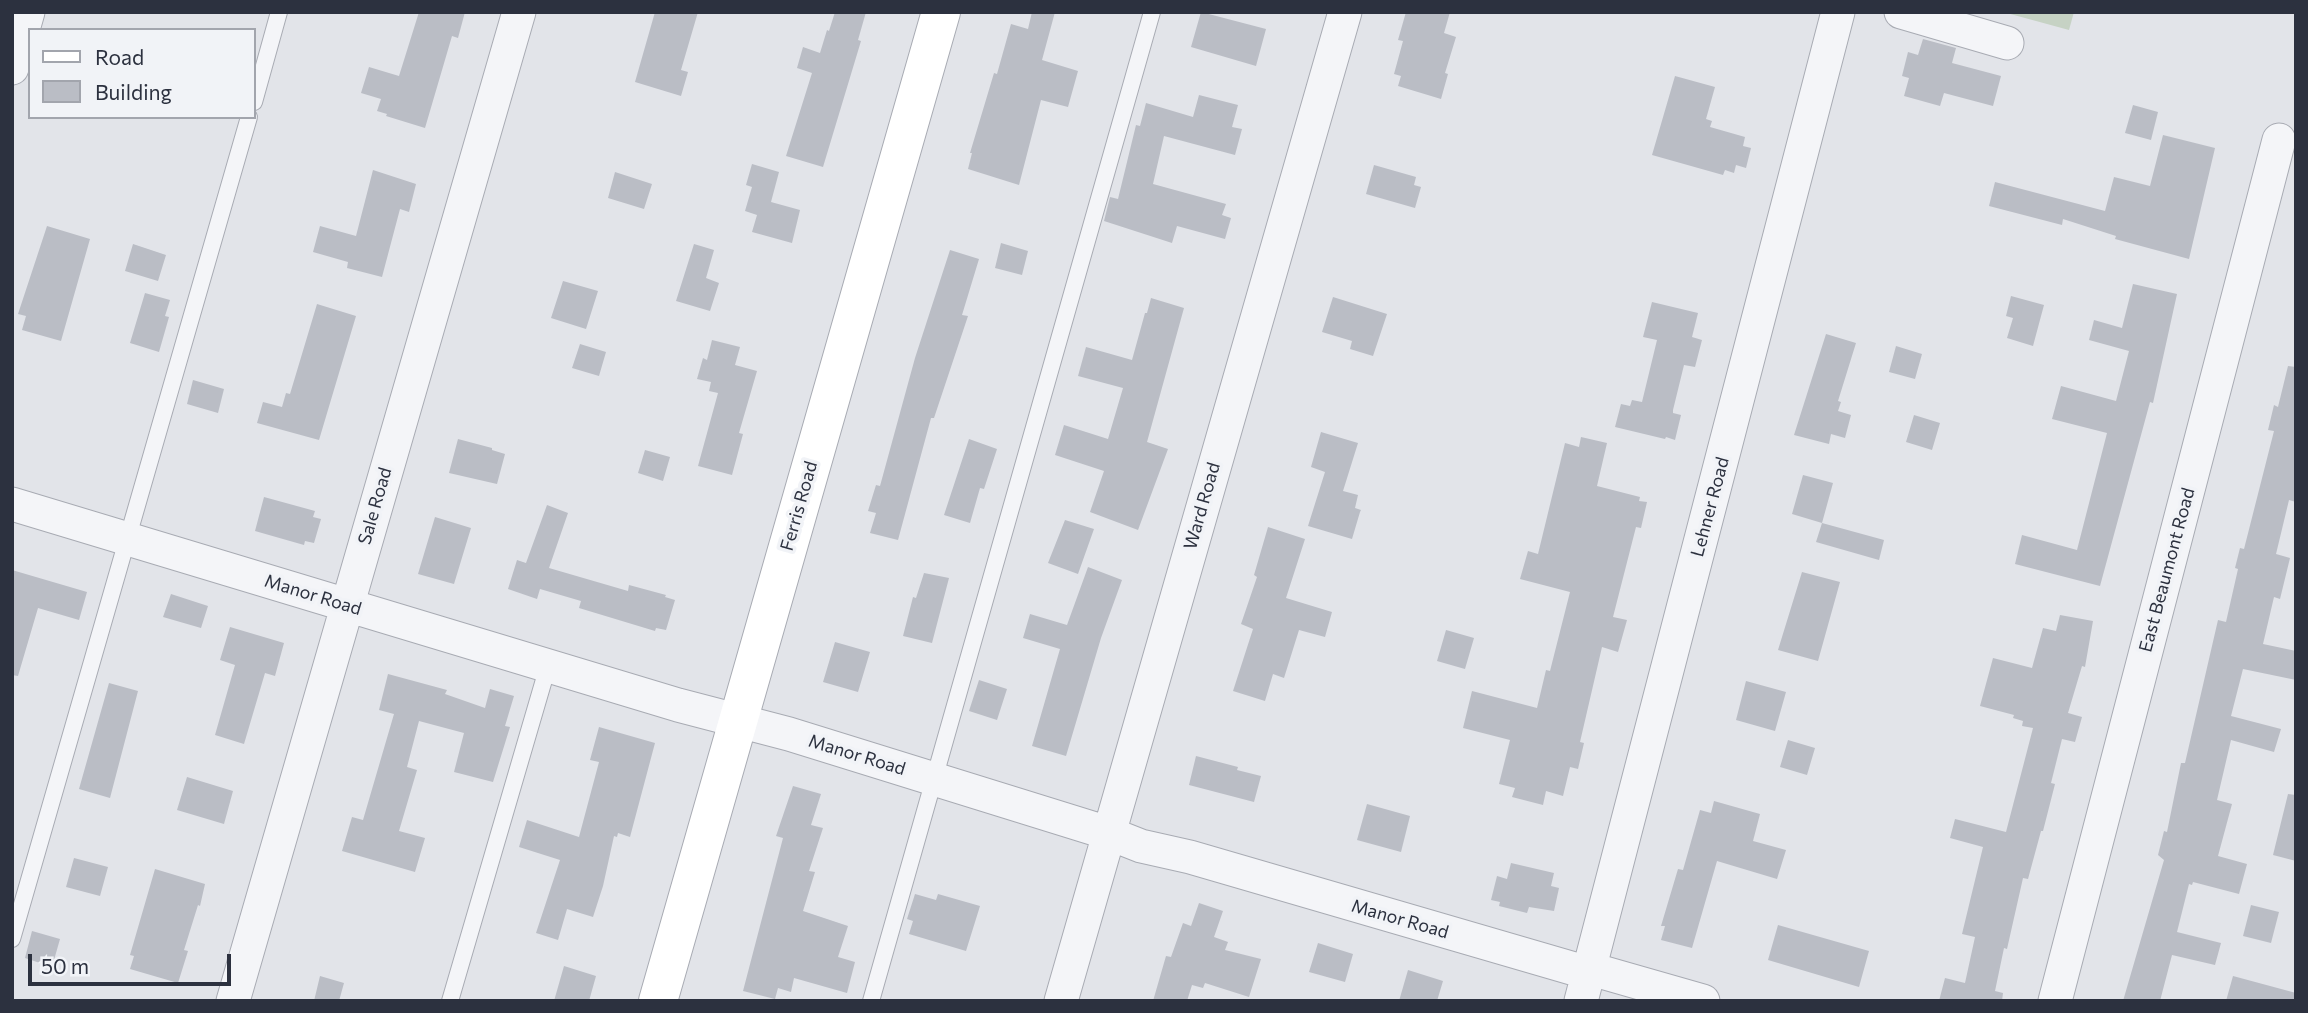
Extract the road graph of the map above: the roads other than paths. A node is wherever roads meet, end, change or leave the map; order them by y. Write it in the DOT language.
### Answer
graph roads {
  1 [pos="28,12"];
  2 [pos="279,12"];
  3 [pos="519,12"];
  4 [pos="941,12"];
  5 [pos="1152,12"];
  6 [pos="1345,12"];
  7 [pos="1838,12"];
  8 [pos="1901,12"];
  9 [pos="2007,43"];
  10 [pos="12,68"];
  11 [pos="256,95"];
  12 [pos="248,119"];
  13 [pos="2280,140"];
  14 [pos="12,504"];
  15 [pos="128,539"];
  16 [pos="347,605"];
  17 [pos="548,666"];
  18 [pos="738,720"];
  19 [pos="933,779"];
  20 [pos="1108,833"];
  21 [pos="12,939"];
  22 [pos="1585,986"];
  23 [pos="233,1001"];
  24 [pos="450,1001"];
  25 [pos="658,1001"];
  26 [pos="871,1001"];
  27 [pos="1061,1001"];
  28 [pos="1703,1001"];
  29 [pos="2055,1001"];
  1 -- 10 [label="street"];
  2 -- 11 [label="lane"];
  3 -- 16 [label="street, Sale Road"];
  4 -- 18 [label="main road, Ferris Road"];
  5 -- 19 [label="lane"];
  6 -- 20 [label="street, Ward Road"];
  7 -- 22 [label="street, Lehner Road"];
  8 -- 9 [label="street"];
  12 -- 15 [label="lane"];
  13 -- 29 [label="street, East Beaumont Road"];
  14 -- 15 [label="street, Manor Road"];
  15 -- 16 [label="street, Manor Road"];
  15 -- 21 [label="lane"];
  16 -- 17 [label="street, Manor Road"];
  16 -- 23 [label="street, Sale Road"];
  17 -- 18 [label="street, Manor Road"];
  17 -- 24 [label="lane"];
  18 -- 19 [label="street, Manor Road"];
  18 -- 25 [label="main road, Ferris Road"];
  19 -- 20 [label="street, Manor Road"];
  19 -- 26 [label="lane"];
  20 -- 22 [label="street, Manor Road"];
  20 -- 27 [label="street, Ward Road"];
  22 -- 28 [label="street, Manor Road"];
}
